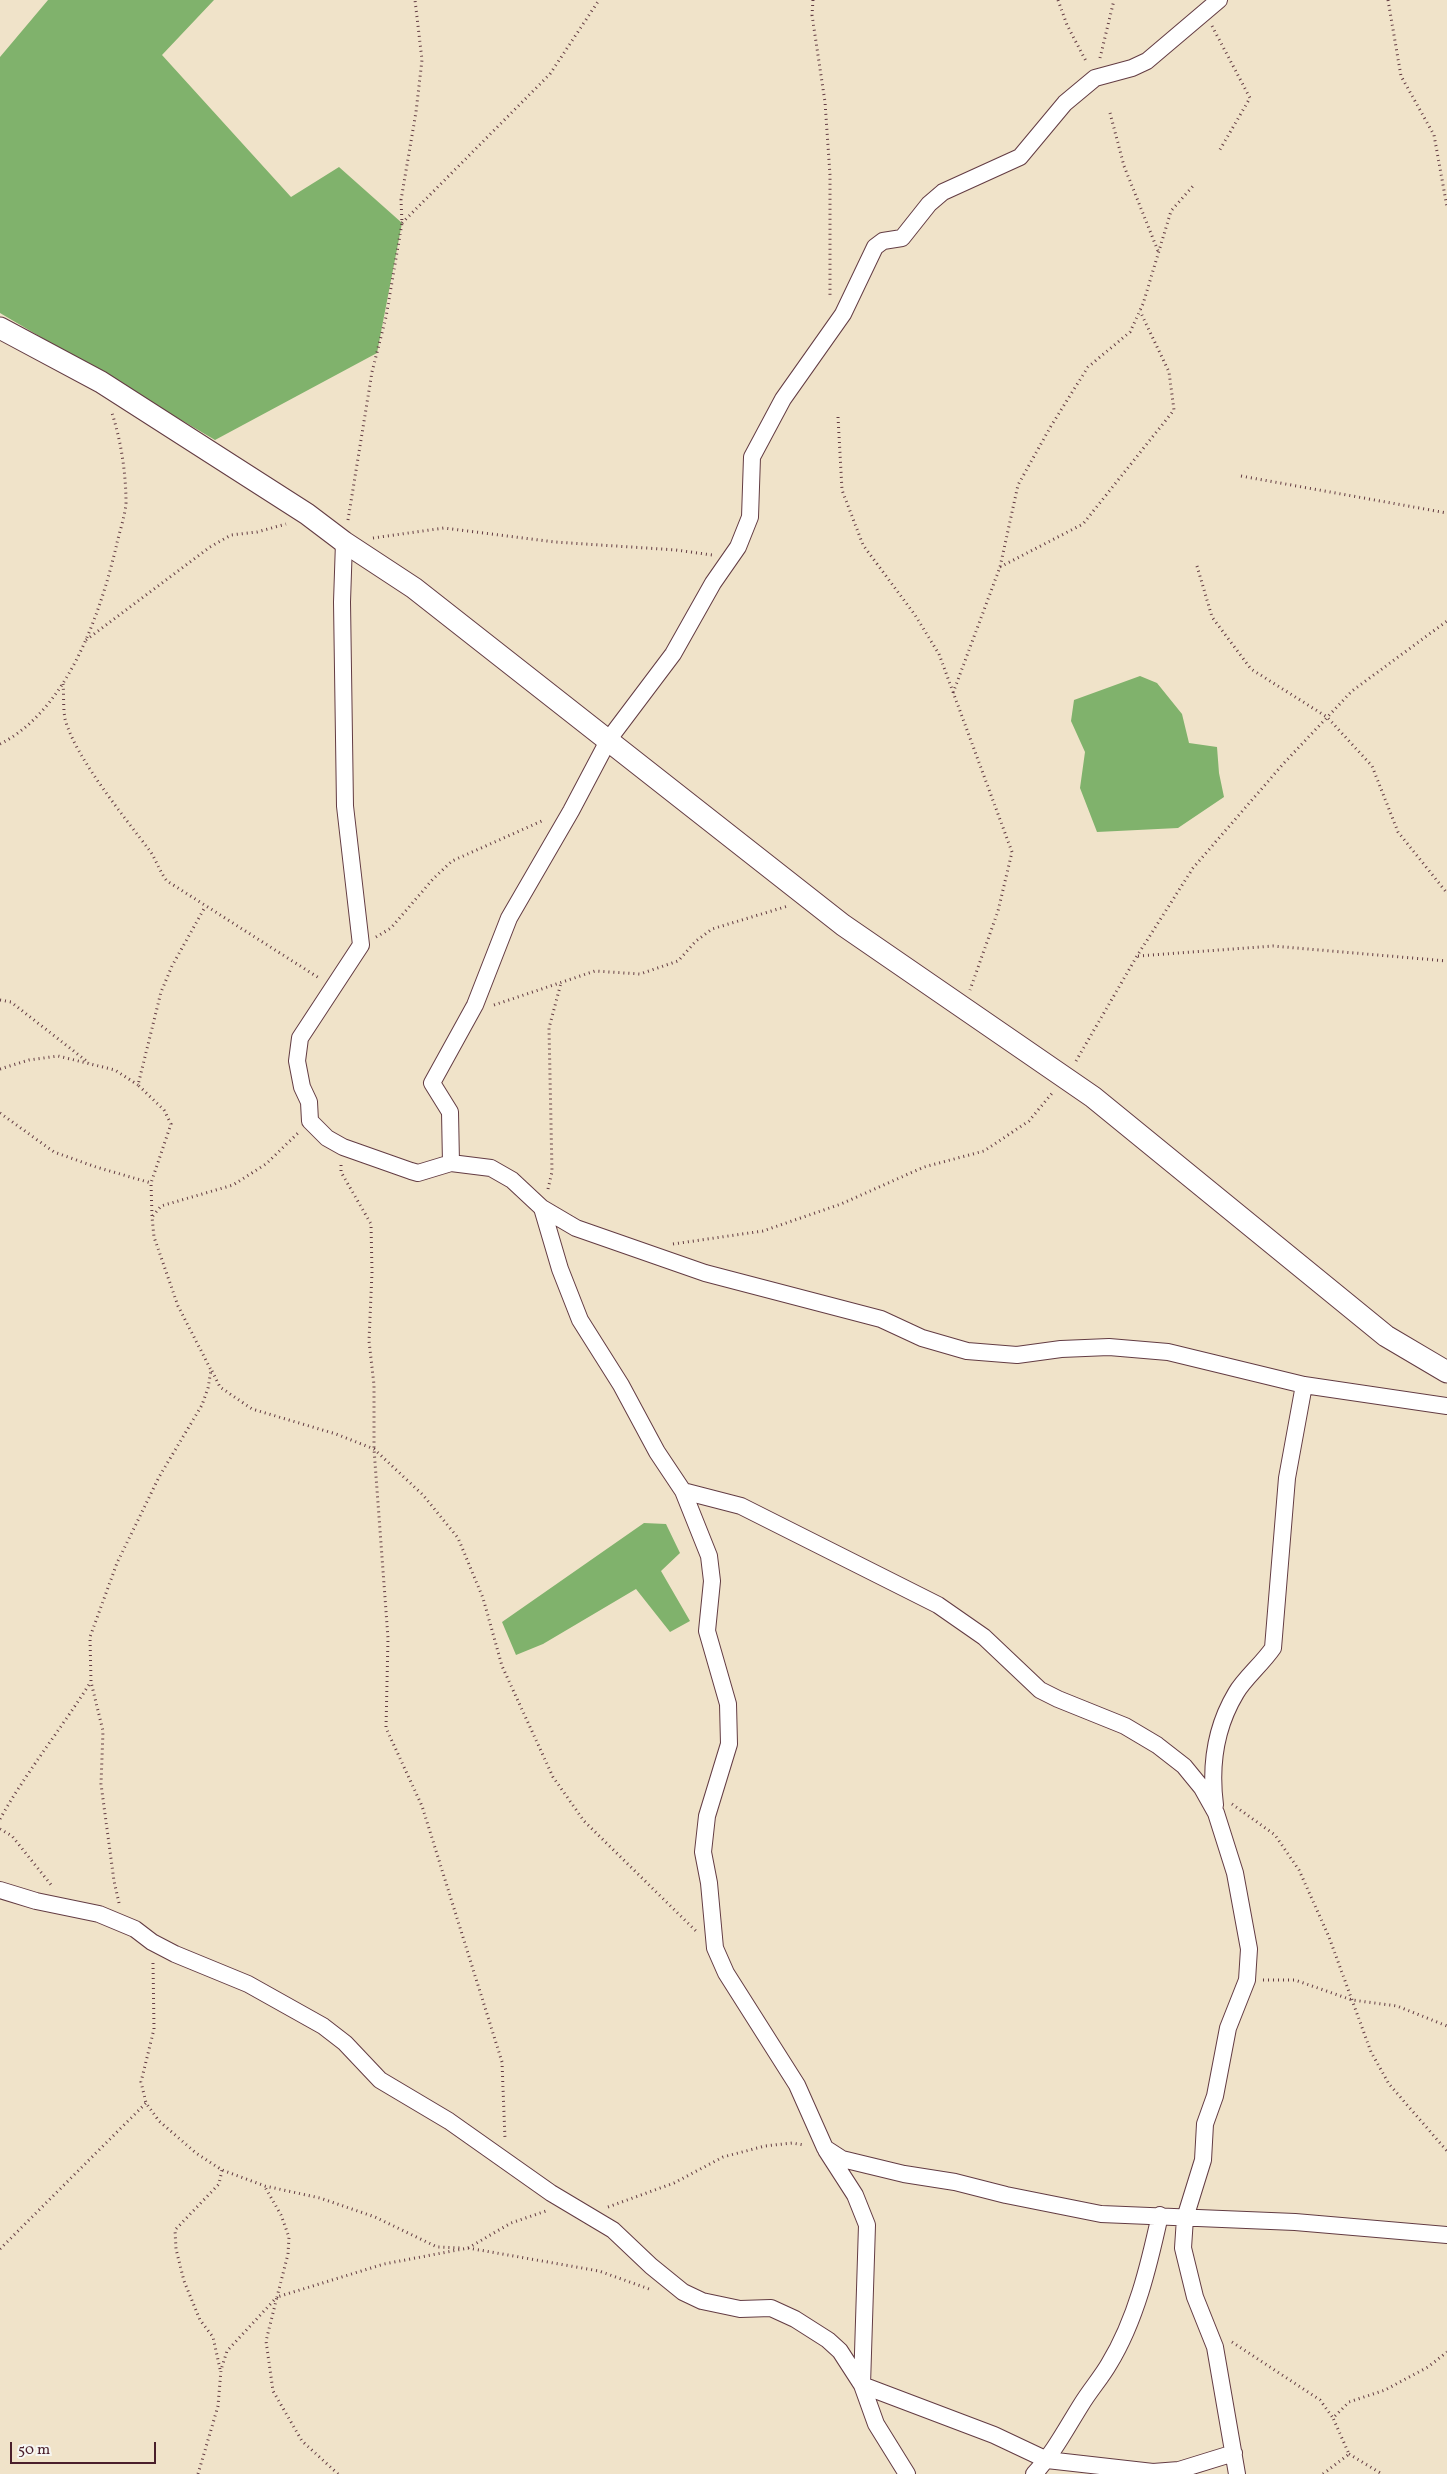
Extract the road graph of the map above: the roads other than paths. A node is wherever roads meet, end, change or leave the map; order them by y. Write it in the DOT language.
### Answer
graph roads {
  1 [pos="1219,0"];
  2 [pos="0,328"];
  3 [pos="344,542"];
  4 [pos="609,739"];
  5 [pos="451,1163"];
  6 [pos="542,1208"];
  7 [pos="1447,1372"];
  8 [pos="1304,1385"];
  9 [pos="1447,1406"];
  10 [pos="683,1491"];
  11 [pos="1216,1814"];
  12 [pos="0,1890"];
  13 [pos="825,2148"];
  14 [pos="1160,2215"];
  15 [pos="1185,2218"];
  16 [pos="1447,2236"];
  17 [pos="862,2385"];
  18 [pos="1234,2453"];
  19 [pos="1047,2460"];
  20 [pos="1162,2472"];
  21 [pos="907,2474"];
  22 [pos="1034,2474"];
  23 [pos="1237,2474"];
  1 -- 4 [label="street"];
  2 -- 3 [label="street"];
  3 -- 4 [label="street"];
  3 -- 5 [label="street"];
  4 -- 5 [label="street"];
  4 -- 7 [label="street"];
  5 -- 6 [label="street"];
  6 -- 8 [label="street"];
  6 -- 10 [label="street"];
  8 -- 9 [label="street"];
  8 -- 11 [label="street"];
  10 -- 11 [label="street"];
  10 -- 13 [label="street"];
  11 -- 15 [label="street"];
  12 -- 17 [label="street"];
  13 -- 14 [label="street"];
  13 -- 17 [label="street"];
  14 -- 15 [label="street"];
  14 -- 19 [label="street"];
  15 -- 16 [label="street"];
  15 -- 18 [label="street"];
  17 -- 19 [label="street"];
  17 -- 21 [label="street"];
  18 -- 20 [label="street"];
  18 -- 23 [label="street"];
  19 -- 20 [label="street"];
  19 -- 22 [label="street"];
}
